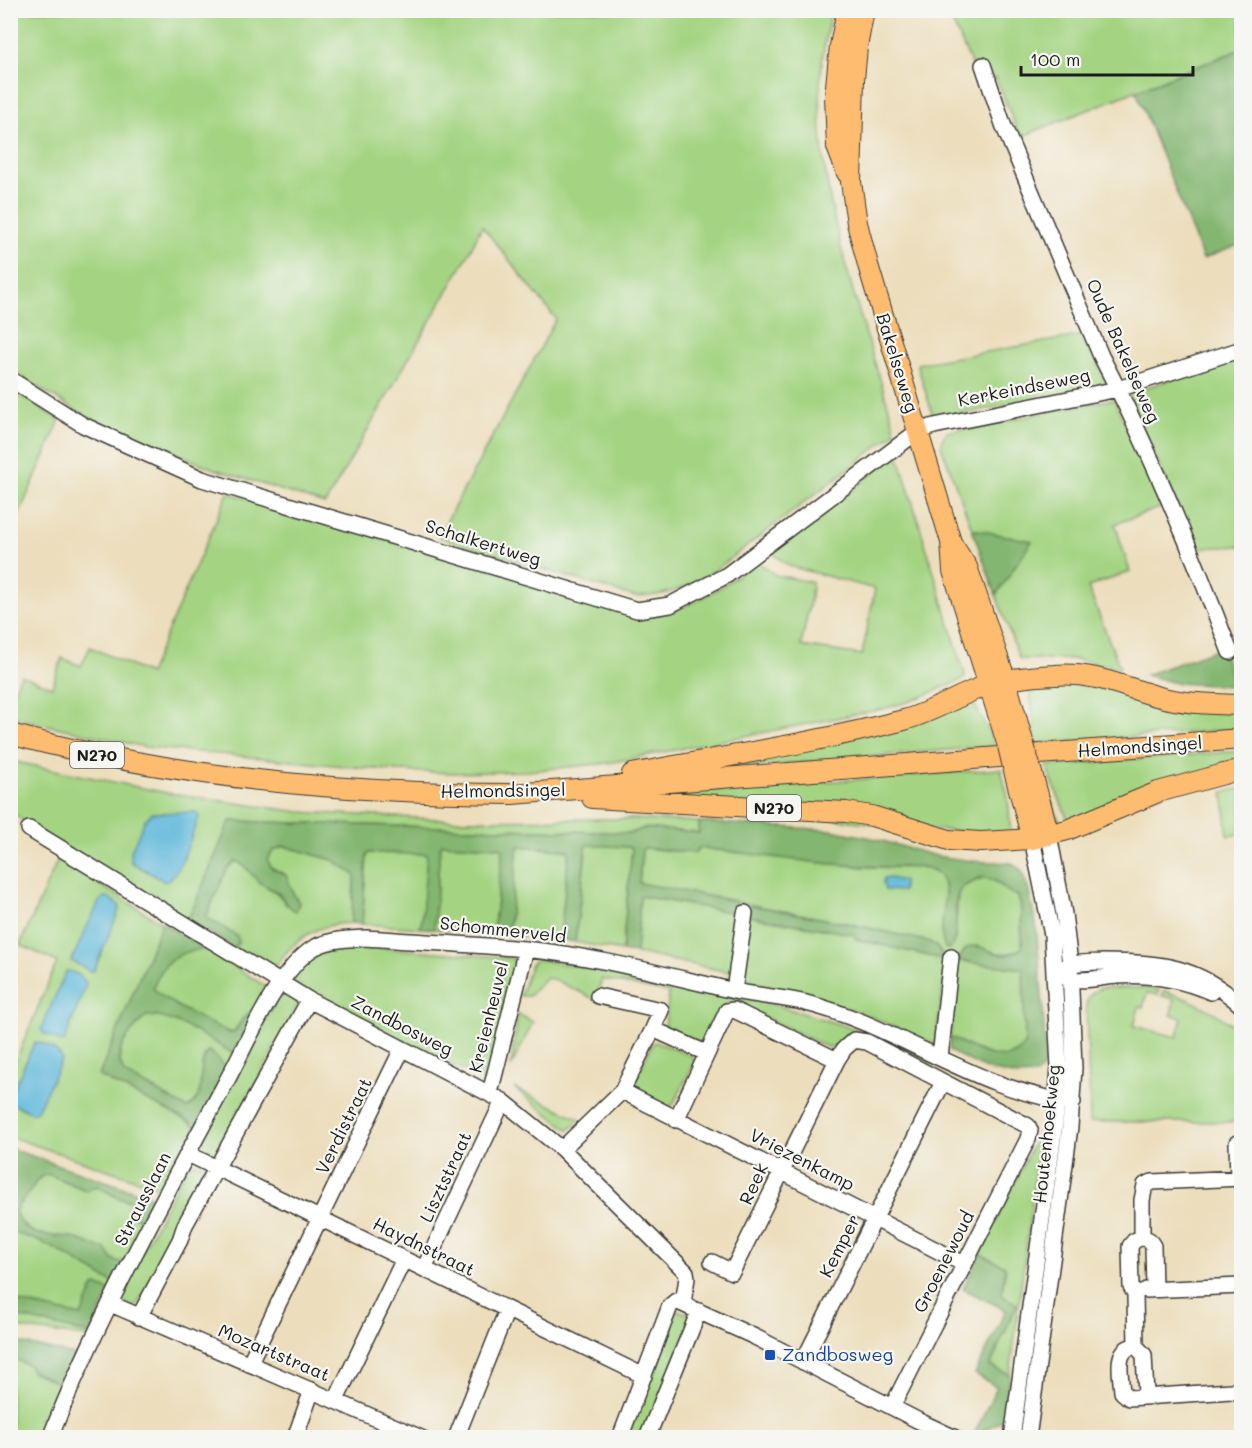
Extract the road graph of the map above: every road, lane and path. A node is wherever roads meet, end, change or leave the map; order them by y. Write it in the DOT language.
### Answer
graph roads {
  1 [pos="847,10"];
  2 [pos="864,10"];
  3 [pos="983,65"];
  4 [pos="851,182"];
  5 [pos="1242,349"];
  6 [pos="10,379"];
  7 [pos="1118,389"];
  8 [pos="918,431"];
  9 [pos="1230,652"];
  10 [pos="997,683"];
  11 [pos="1242,705"];
  12 [pos="10,734"];
  13 [pos="1242,739"];
  14 [pos="1019,756"];
  15 [pos="1242,769"];
  16 [pos="600,788"];
  17 [pos="512,794"];
  18 [pos="29,829"];
  19 [pos="1041,837"];
  20 [pos="745,913"];
  21 [pos="526,949"];
  22 [pos="951,957"];
  23 [pos="1070,964"];
  24 [pos="1054,974"];
  25 [pos="1071,981"];
  26 [pos="281,983"];
  27 [pos="734,991"];
  28 [pos="598,996"];
  29 [pos="309,1000"];
  30 [pos="1240,1004"];
  31 [pos="653,1029"];
  32 [pos="402,1049"];
  33 [pos="706,1053"];
  34 [pos="940,1058"];
  35 [pos="837,1060"];
  36 [pos="943,1082"];
  37 [pos="622,1091"];
  38 [pos="497,1097"];
  39 [pos="1057,1100"];
  40 [pos="1073,1102"];
  41 [pos="676,1120"];
  42 [pos="1237,1143"];
  43 [pos="562,1149"];
  44 [pos="188,1154"];
  45 [pos="216,1168"];
  46 [pos="781,1172"];
  47 [pos="1240,1178"];
  48 [pos="320,1219"];
  49 [pos="875,1219"];
  50 [pos="1142,1237"];
  51 [pos="404,1259"];
  52 [pos="712,1262"];
  53 [pos="964,1264"];
  54 [pos="424,1269"];
  55 [pos="1242,1286"];
  56 [pos="1154,1289"];
  57 [pos="1135,1294"];
  58 [pos="683,1303"];
  59 [pos="111,1304"];
  60 [pos="507,1310"];
  61 [pos="699,1311"];
  62 [pos="139,1317"];
  63 [pos="1136,1346"];
  64 [pos="803,1362"];
  65 [pos="249,1364"];
  66 [pos="644,1376"];
  67 [pos="312,1390"];
  68 [pos="1242,1393"];
  69 [pos="1146,1395"];
  70 [pos="336,1400"];
  71 [pos="892,1407"];
  72 [pos="50,1437"];
  73 [pos="295,1437"];
  74 [pos="417,1437"];
  75 [pos="456,1437"];
  76 [pos="620,1437"];
  77 [pos="647,1437"];
  78 [pos="955,1437"];
  79 [pos="1012,1437"];
  80 [pos="1028,1437"];
  1 -- 4 [label="main road, Bakelseweg"];
  2 -- 4 [label="main road, Bakelseweg"];
  3 -- 7 [label="street, Oude Bakelseweg"];
  4 -- 8 [label="main road, Bakelseweg"];
  5 -- 7 [label="street, Kerkeindseweg"];
  6 -- 8 [label="street, Schalkertweg"];
  7 -- 8 [label="street, Kerkeindseweg"];
  7 -- 9 [label="street, Oude Bakelseweg"];
  8 -- 10 [label="main road, Bakelseweg"];
  10 -- 11 [label="main road, N270"];
  10 -- 14 [label="main road, Bakelseweg"];
  10 -- 16 [label="main road, N270"];
  12 -- 17 [label="main road, Helmondsingel / N270"];
  13 -- 14 [label="main road, Helmondsingel / N270"];
  14 -- 16 [label="main road, Helmondsingel / N270"];
  14 -- 19 [label="main road, Bakelseweg"];
  15 -- 19 [label="main road, N270"];
  16 -- 17 [label="main road, Helmondsingel / N270"];
  17 -- 19 [label="main road, N270"];
  18 -- 26 [label="street, Zandbosweg"];
  19 -- 23 [label="street, Houtenhoekweg"];
  19 -- 24 [label="street, Houtenhoekweg"];
  20 -- 27 [label="street"];
  21 -- 26 [label="street, Schommerveld"];
  21 -- 27 [label="street, Schommerveld"];
  21 -- 38 [label="street, Kreienheuvel"];
  22 -- 34 [label="street"];
  23 -- 24 [label="street"];
  23 -- 25 [label="street, Houtenhoekweg"];
  23 -- 30 [label="street"];
  24 -- 25 [label="street"];
  24 -- 39 [label="street, Houtenhoekweg"];
  25 -- 30 [label="street"];
  25 -- 40 [label="street, Houtenhoekweg"];
  26 -- 29 [label="street, Zandbosweg"];
  26 -- 44 [label="street, Strausslaan"];
  27 -- 34 [label="street, Schommerveld"];
  28 -- 31 [label="street"];
  29 -- 32 [label="street, Zandbosweg"];
  29 -- 45 [label="street"];
  31 -- 33 [label="street"];
  31 -- 37 [label="street"];
  32 -- 38 [label="street, Zandbosweg"];
  32 -- 48 [label="street, Verdistraat"];
  33 -- 35 [label="street"];
  33 -- 41 [label="street"];
  34 -- 39 [label="street, Schommerveld"];
  35 -- 36 [label="street"];
  35 -- 46 [label="street, Reek"];
  36 -- 49 [label="street, Kemper"];
  36 -- 53 [label="street, Groenewoud"];
  37 -- 41 [label="street, Vriezenkamp"];
  37 -- 43 [label="street"];
  38 -- 43 [label="street, Zandbosweg"];
  38 -- 54 [label="street, Lisztstraat"];
  39 -- 40 [label="street, Schommerveld"];
  39 -- 79 [label="street, Houtenhoekweg"];
  40 -- 80 [label="street, Houtenhoekweg"];
  41 -- 46 [label="street, Vriezenkamp"];
  42 -- 47 [label="street"];
  43 -- 58 [label="street, Zandbosweg"];
  44 -- 45 [label="street, Haydnstraat"];
  44 -- 59 [label="street, Strausslaan"];
  45 -- 48 [label="street, Haydnstraat"];
  45 -- 62 [label="street"];
  46 -- 49 [label="street, Vriezenkamp"];
  46 -- 52 [label="street, Reek"];
  47 -- 50 [label="street"];
  48 -- 51 [label="street, Haydnstraat"];
  48 -- 65 [label="street, Verdistraat"];
  49 -- 53 [label="street, Vriezenkamp"];
  49 -- 64 [label="street, Kemper"];
  50 -- 56 [label="street"];
  50 -- 57 [label="street"];
  51 -- 54 [label="street, Haydnstraat"];
  51 -- 70 [label="street"];
  53 -- 71 [label="street, Groenewoud"];
  54 -- 60 [label="street, Haydnstraat"];
  55 -- 56 [label="street"];
  56 -- 57 [label="street"];
  57 -- 63 [label="street"];
  58 -- 61 [label="street"];
  58 -- 66 [label="street"];
  59 -- 62 [label="street, Mozartstraat"];
  59 -- 72 [label="street, Strausslaan"];
  60 -- 66 [label="street, Haydnstraat"];
  60 -- 75 [label="street"];
  61 -- 64 [label="street"];
  61 -- 77 [label="street"];
  62 -- 65 [label="street, Mozartstraat"];
  63 -- 69 [label="street"];
  63 -- 69 [label="street"];
  64 -- 71 [label="street"];
  65 -- 67 [label="street, Mozartstraat"];
  66 -- 76 [label="street"];
  67 -- 70 [label="street, Mozartstraat"];
  67 -- 73 [label="street"];
  68 -- 69 [label="street"];
  70 -- 74 [label="street, Mozartstraat"];
  71 -- 78 [label="street"];
}
